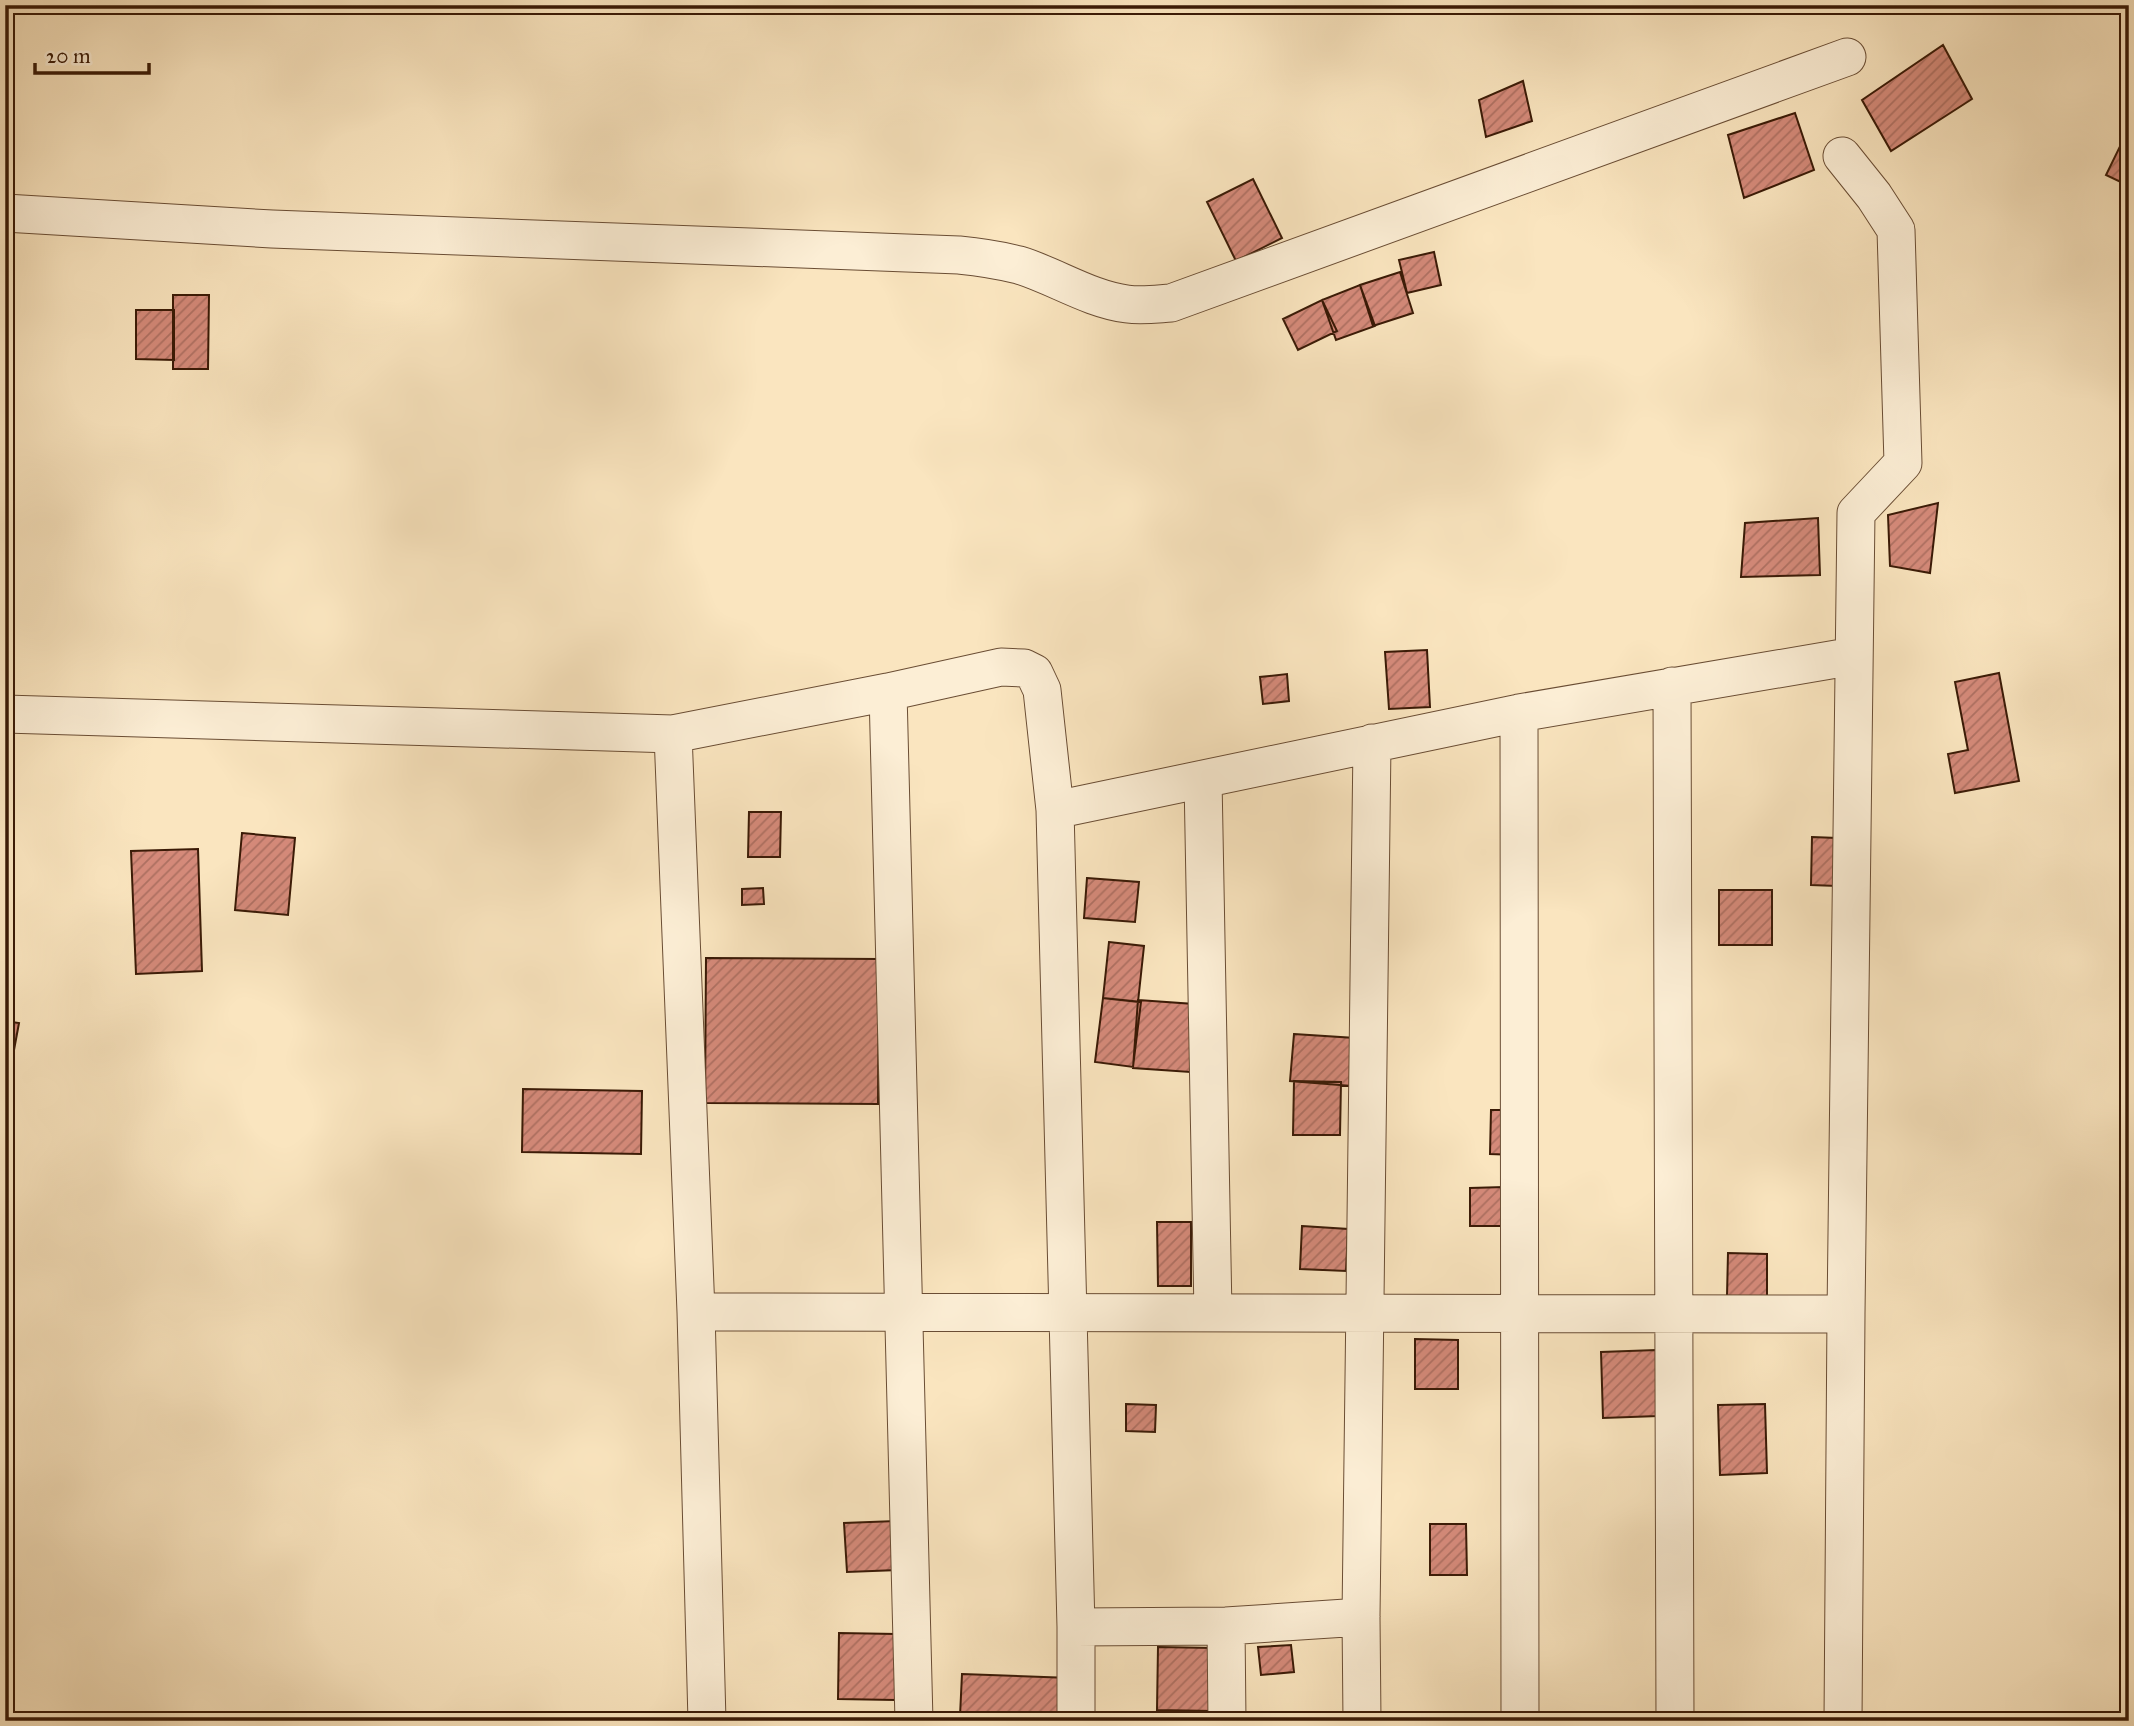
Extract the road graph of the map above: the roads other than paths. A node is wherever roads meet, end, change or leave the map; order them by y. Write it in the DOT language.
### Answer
graph roads {
  1 [pos="1847,57"];
  2 [pos="1842,156"];
  3 [pos="5,213"];
  4 [pos="1854,656"];
  5 [pos="1672,686"];
  6 [pos="888,692"];
  7 [pos="1519,713"];
  8 [pos="5,714"];
  9 [pos="673,734"];
  10 [pos="1372,743"];
  11 [pos="1203,779"];
  12 [pos="1055,810"];
  13 [pos="696,1312"];
  14 [pos="904,1312"];
  15 [pos="1069,1312"];
  16 [pos="1213,1313"];
  17 [pos="1675,1313"];
  18 [pos="1365,1314"];
  19 [pos="1520,1314"];
  20 [pos="1846,1314"];
  21 [pos="1361,1617"];
  22 [pos="1226,1626"];
  23 [pos="1076,1627"];
  24 [pos="707,1721"];
  25 [pos="915,1721"];
  26 [pos="1076,1721"];
  27 [pos="1227,1721"];
  28 [pos="1362,1721"];
  29 [pos="1520,1721"];
  30 [pos="1675,1721"];
  31 [pos="1843,1721"];
  1 -- 3 [label="street"];
  2 -- 4 [label="street"];
  4 -- 5 [label="street"];
  4 -- 20 [label="street"];
  5 -- 7 [label="street"];
  5 -- 17 [label="street"];
  6 -- 9 [label="street"];
  6 -- 12 [label="street"];
  6 -- 14 [label="street"];
  7 -- 10 [label="street"];
  7 -- 19 [label="street"];
  8 -- 9 [label="street"];
  9 -- 13 [label="street"];
  10 -- 11 [label="street"];
  10 -- 18 [label="street"];
  11 -- 12 [label="street"];
  11 -- 16 [label="street"];
  12 -- 15 [label="street"];
  13 -- 14 [label="street"];
  13 -- 24 [label="street"];
  14 -- 15 [label="street"];
  14 -- 25 [label="street"];
  15 -- 16 [label="street"];
  15 -- 23 [label="street"];
  16 -- 18 [label="street"];
  17 -- 19 [label="street"];
  17 -- 20 [label="street"];
  17 -- 30 [label="street"];
  18 -- 19 [label="street"];
  18 -- 21 [label="street"];
  19 -- 29 [label="street"];
  20 -- 31 [label="street"];
  21 -- 22 [label="street"];
  21 -- 28 [label="street"];
  22 -- 23 [label="street"];
  22 -- 27 [label="street"];
  23 -- 26 [label="street"];
}
